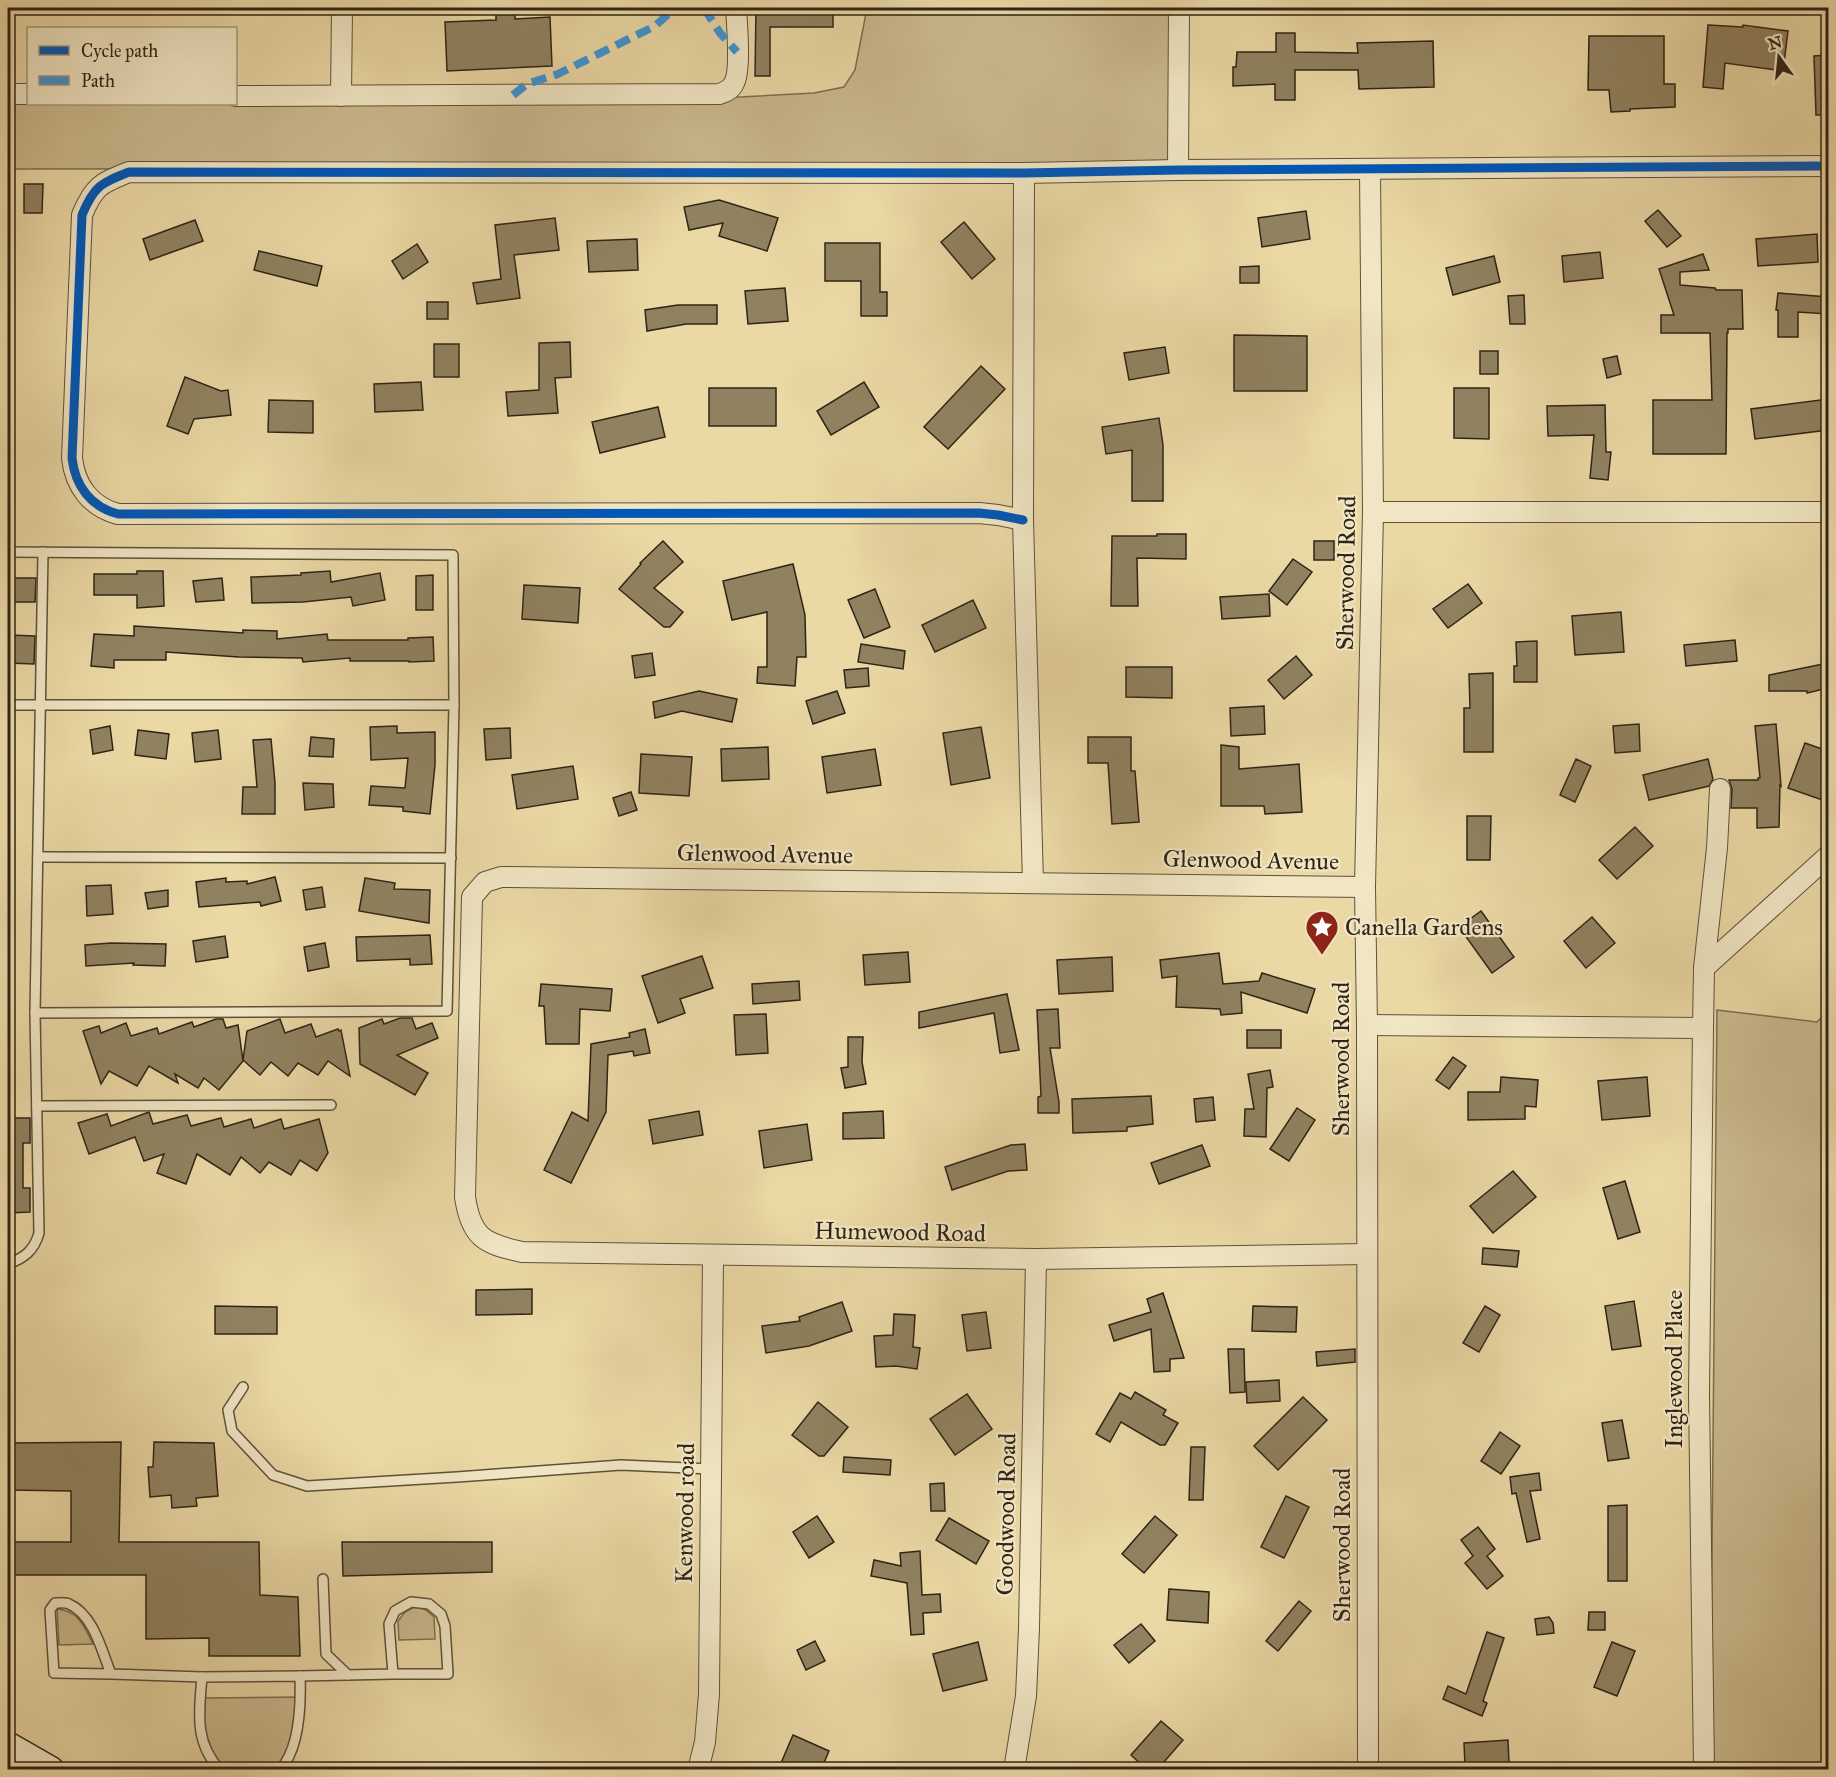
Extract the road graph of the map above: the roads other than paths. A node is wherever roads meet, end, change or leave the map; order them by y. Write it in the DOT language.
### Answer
graph roads {
  1 [pos="342,8"];
  2 [pos="736,8"];
  3 [pos="1179,8"];
  4 [pos="8,94"];
  5 [pos="27,94"];
  6 [pos="237,96"];
  7 [pos="341,96"];
  8 [pos="1828,166"];
  9 [pos="1370,169"];
  10 [pos="1178,170"];
  11 [pos="1024,173"];
  12 [pos="1373,512"];
  13 [pos="1828,512"];
  14 [pos="1023,520"];
  15 [pos="8,552"];
  16 [pos="44,552"];
  17 [pos="40,704"];
  18 [pos="8,705"];
  19 [pos="454,705"];
  20 [pos="1720,789"];
  21 [pos="1828,856"];
  22 [pos="38,857"];
  23 [pos="451,858"];
  24 [pos="1033,882"];
  25 [pos="1365,887"];
  26 [pos="1704,968"];
  27 [pos="35,1013"];
  28 [pos="1367,1025"];
  29 [pos="1703,1028"];
  30 [pos="331,1105"];
  31 [pos="37,1106"];
  32 [pos="465,1197"];
  33 [pos="1366,1254"];
  34 [pos="713,1256"];
  35 [pos="1036,1259"];
  36 [pos="8,1264"];
  37 [pos="243,1387"];
  38 [pos="711,1469"];
  39 [pos="323,1579"];
  40 [pos="111,1674"];
  41 [pos="393,1674"];
  42 [pos="348,1675"];
  43 [pos="300,1676"];
  44 [pos="202,1677"];
  45 [pos="8,1746"];
  46 [pos="50,1770"];
  47 [pos="220,1770"];
  48 [pos="280,1770"];
  49 [pos="698,1770"];
  50 [pos="1014,1770"];
  51 [pos="1368,1770"];
  52 [pos="1704,1770"];
  1 -- 7 [label="street"];
  2 -- 7 [label="street"];
  3 -- 10 [label="street"];
  4 -- 5 [label="street"];
  6 -- 7 [label="street"];
  8 -- 9 [label="street"];
  9 -- 10 [label="street"];
  9 -- 12 [label="street, Sherwood Road"];
  10 -- 11 [label="street"];
  11 -- 14 [label="street"];
  11 -- 14 [label="street"];
  12 -- 13 [label="street"];
  12 -- 25 [label="street, Sherwood Road"];
  14 -- 24 [label="street"];
  15 -- 16 [label="lane"];
  16 -- 17 [label="lane"];
  16 -- 19 [label="lane"];
  17 -- 18 [label="lane"];
  17 -- 19 [label="lane"];
  17 -- 22 [label="lane"];
  19 -- 23 [label="lane"];
  20 -- 26 [label="street, Inglewood Place"];
  21 -- 26 [label="street"];
  22 -- 23 [label="lane"];
  22 -- 27 [label="lane"];
  23 -- 27 [label="lane"];
  24 -- 25 [label="street, Glenwood Avenue"];
  24 -- 32 [label="street, Glenwood Avenue"];
  25 -- 28 [label="street, Sherwood Road"];
  26 -- 29 [label="street, Inglewood Place"];
  27 -- 31 [label="lane"];
  28 -- 29 [label="street"];
  28 -- 33 [label="street, Sherwood Road"];
  29 -- 52 [label="street, Inglewood Place"];
  30 -- 31 [label="lane"];
  31 -- 36 [label="lane"];
  32 -- 34 [label="street, Humewood Road"];
  33 -- 35 [label="street, Humewood Road"];
  33 -- 51 [label="street, Sherwood Road"];
  34 -- 35 [label="street, Humewood Road"];
  34 -- 38 [label="street, Kenwood road"];
  35 -- 50 [label="street, Goodwood Road"];
  37 -- 38 [label="lane"];
  38 -- 49 [label="street, Kenwood road"];
  39 -- 42 [label="lane"];
  40 -- 40 [label="lane"];
  40 -- 44 [label="lane"];
  41 -- 41 [label="lane"];
  41 -- 42 [label="lane"];
  42 -- 43 [label="lane"];
  43 -- 44 [label="lane"];
  43 -- 48 [label="lane"];
  44 -- 47 [label="lane"];
  45 -- 46 [label="main road"];
}
